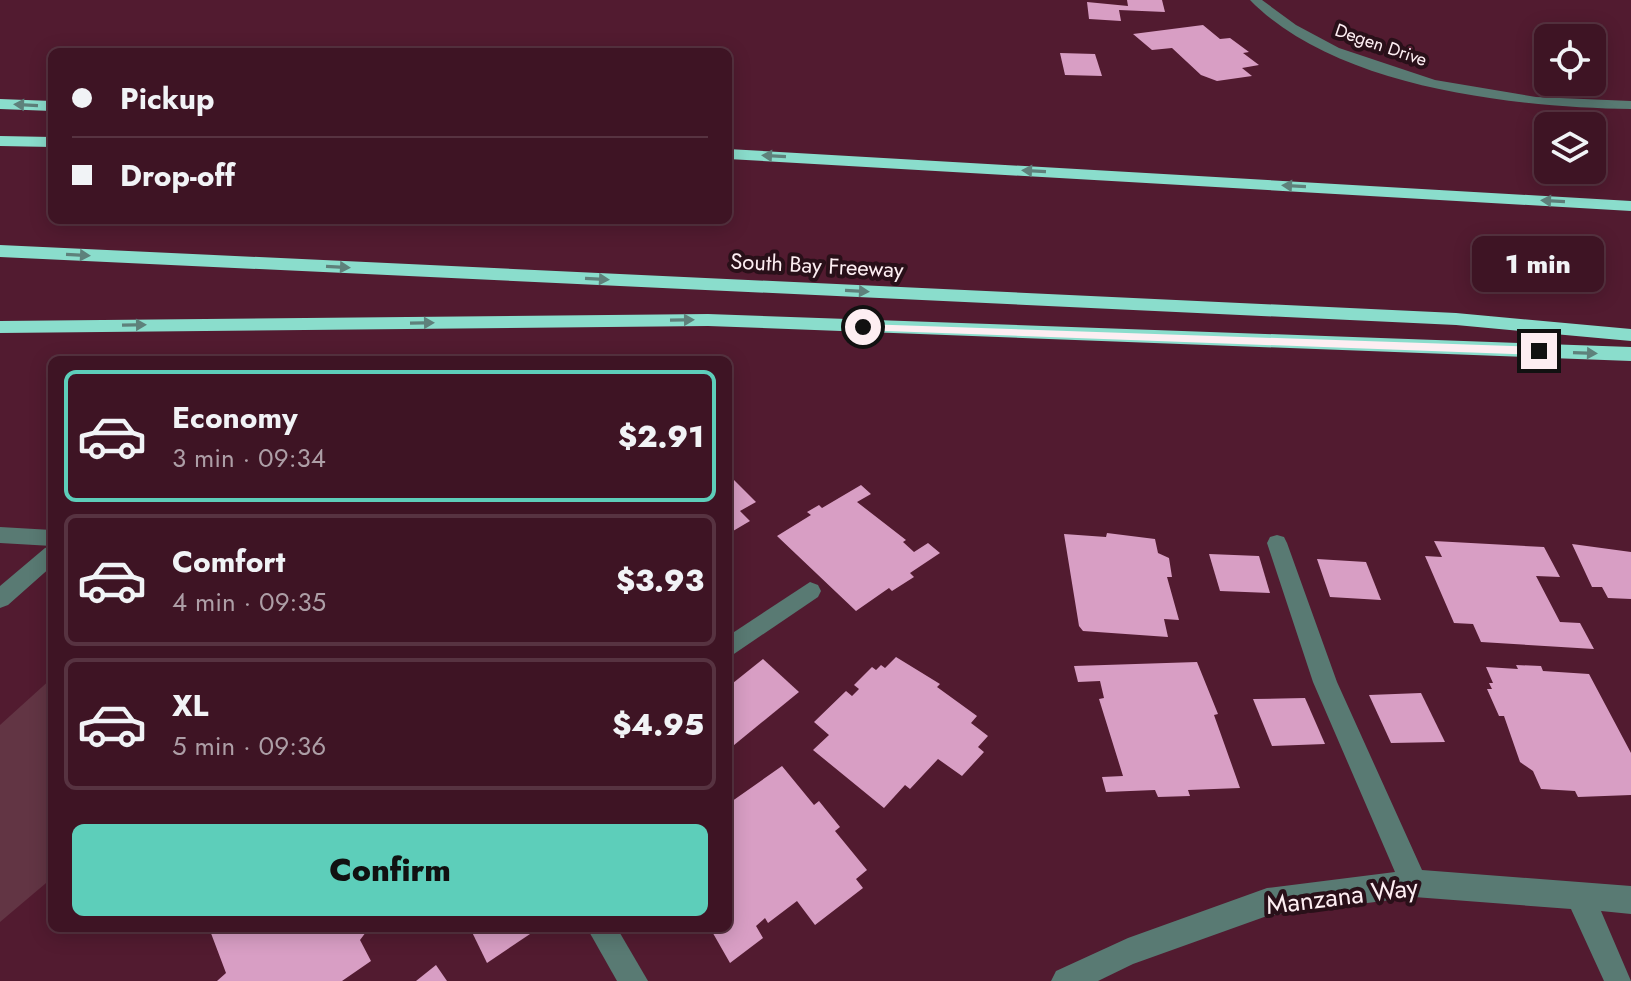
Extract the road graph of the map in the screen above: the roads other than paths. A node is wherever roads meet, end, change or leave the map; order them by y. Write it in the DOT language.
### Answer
graph roads {
  1 [pos="1255,0"];
  2 [pos="0,104"];
  3 [pos="1631,105"];
  4 [pos="48,106"];
  5 [pos="0,141"];
  6 [pos="48,142"];
  7 [pos="732,154"];
  8 [pos="1631,206"];
  9 [pos="0,251"];
  10 [pos="0,327"];
  11 [pos="1631,335"];
  12 [pos="1631,354"];
  13 [pos="0,535"];
  14 [pos="48,538"];
  15 [pos="1277,543"];
  16 [pos="48,557"];
  17 [pos="810,591"];
  18 [pos="0,599"];
  19 [pos="732,645"];
  20 [pos="1414,883"];
  21 [pos="1580,897"];
  22 [pos="1631,900"];
  23 [pos="603,932"];
  24 [pos="633,981"];
  25 [pos="1066,981"];
  26 [pos="1619,981"];
  1 -- 3 [label="street, Degen Drive"];
  4 -- 2 [label="highway, one-way"];
  5 -- 6 [label="highway"];
  8 -- 7 [label="highway, one-way"];
  9 -- 11 [label="highway, South Bay Freeway, one-way"];
  10 -- 12 [label="highway, one-way"];
  13 -- 14 [label="street"];
  15 -- 20 [label="street"];
  16 -- 18 [label="street"];
  17 -- 19 [label="street"];
  20 -- 21 [label="street, Manzana Way"];
  20 -- 25 [label="street, Manzana Way"];
  21 -- 22 [label="street, Manzana Way"];
  21 -- 26 [label="street"];
  23 -- 24 [label="street"];
}
